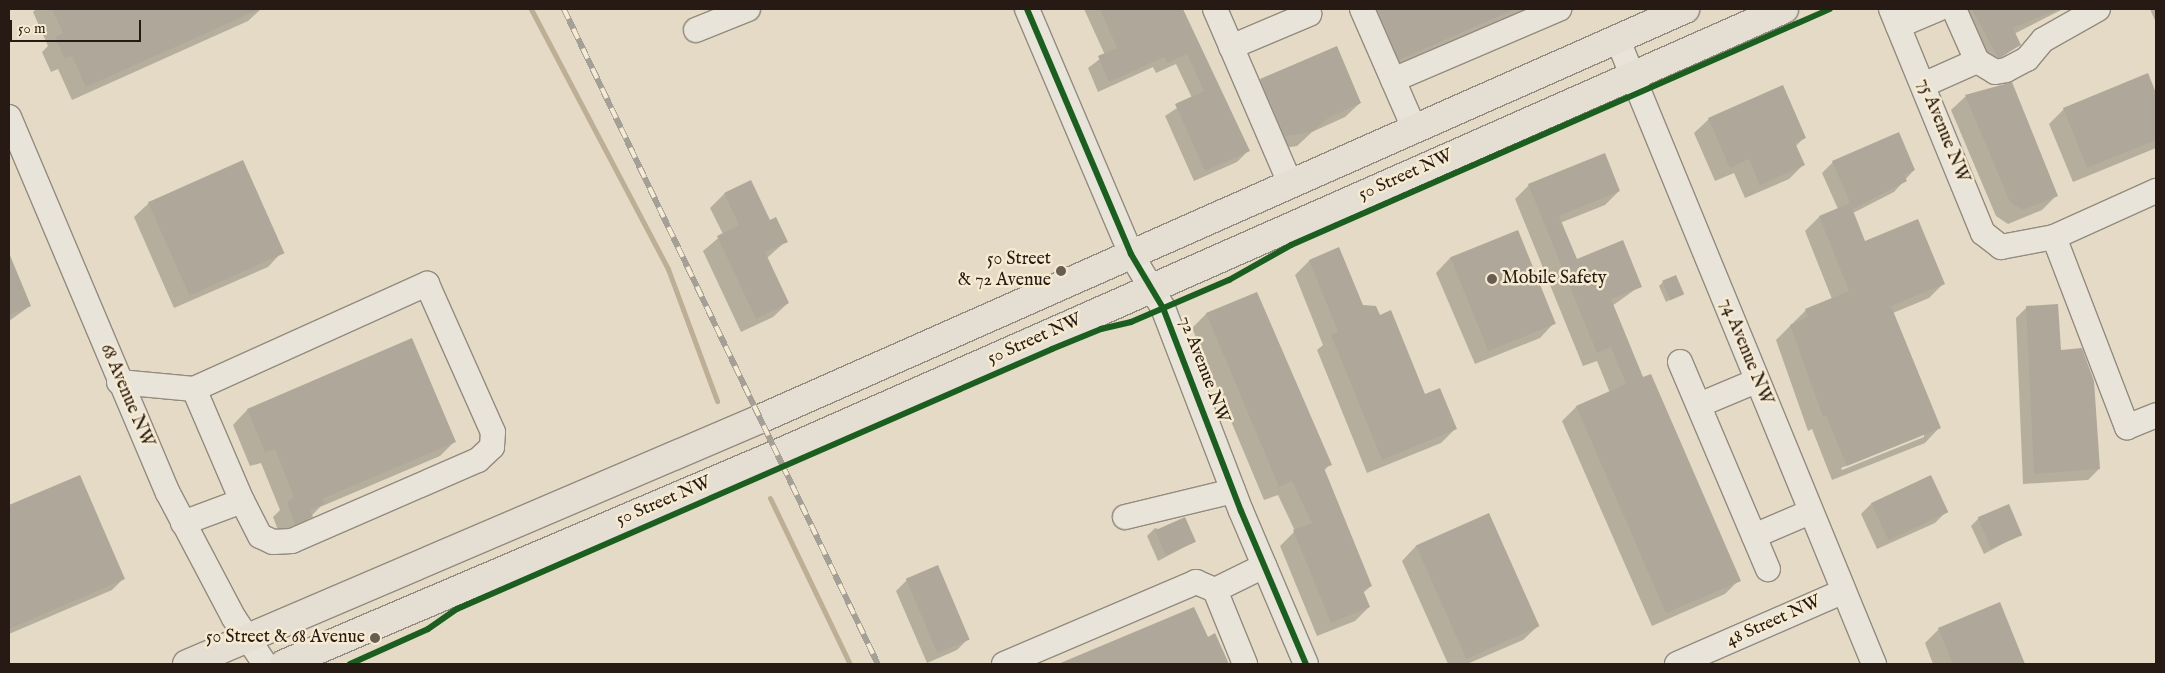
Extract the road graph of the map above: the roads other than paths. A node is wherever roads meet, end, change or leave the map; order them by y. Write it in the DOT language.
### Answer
graph roads {
  1 [pos="748,9"];
  2 [pos="1027,9"];
  3 [pos="1215,9"];
  4 [pos="1362,9"];
  5 [pos="1559,9"];
  6 [pos="1685,9"];
  7 [pos="1784,9"];
  8 [pos="1938,9"];
  9 [pos="1954,9"];
  10 [pos="2098,9"];
  11 [pos="1309,14"];
  12 [pos="1894,18"];
  13 [pos="696,30"];
  14 [pos="1617,38"];
  15 [pos="1231,47"];
  16 [pos="1977,61"];
  17 [pos="1633,76"];
  18 [pos="1393,80"];
  19 [pos="1923,85"];
  20 [pos="9,117"];
  21 [pos="1414,128"];
  22 [pos="1290,183"];
  23 [pos="2156,191"];
  24 [pos="2054,237"];
  25 [pos="1131,254"];
  26 [pos="1155,289"];
  27 [pos="1680,362"];
  28 [pos="1756,381"];
  29 [pos="119,382"];
  30 [pos="194,389"];
  31 [pos="1699,405"];
  32 [pos="2156,415"];
  33 [pos="1233,491"];
  34 [pos="242,501"];
  35 [pos="1810,512"];
  36 [pos="1124,517"];
  37 [pos="183,523"];
  38 [pos="1754,536"];
  39 [pos="1264,566"];
  40 [pos="1768,569"];
  41 [pos="1215,590"];
  42 [pos="1842,592"];
  43 [pos="247,638"];
  44 [pos="1713,657"];
  45 [pos="187,664"];
  46 [pos="265,664"];
  47 [pos="284,664"];
  48 [pos="1004,664"];
  49 [pos="1245,664"];
  50 [pos="1306,664"];
  51 [pos="1677,664"];
  52 [pos="1874,664"];
  1 -- 13 [label="street"];
  2 -- 25 [label="street, 72 Avenue NW"];
  3 -- 15 [label="street"];
  4 -- 18 [label="street"];
  5 -- 18 [label="street"];
  6 -- 14 [label="main road"];
  7 -- 17 [label="main road, 50 Street NW"];
  8 -- 12 [label="street"];
  9 -- 16 [label="street"];
  10 -- 16 [label="street"];
  11 -- 15 [label="street"];
  12 -- 19 [label="street, 75 Avenue NW"];
  14 -- 17 [label="street, 74 Avenue NW"];
  14 -- 21 [label="main road"];
  15 -- 22 [label="street"];
  16 -- 19 [label="street"];
  17 -- 26 [label="main road, 50 Street NW"];
  17 -- 28 [label="street, 74 Avenue NW"];
  18 -- 21 [label="street"];
  19 -- 24 [label="street, 75 Avenue NW"];
  20 -- 29 [label="street, 68 Avenue NW"];
  21 -- 22 [label="main road"];
  22 -- 25 [label="main road"];
  23 -- 24 [label="street"];
  24 -- 32 [label="street"];
  25 -- 26 [label="street, 72 Avenue NW"];
  25 -- 43 [label="main road"];
  26 -- 33 [label="street, 72 Avenue NW"];
  26 -- 47 [label="main road, 50 Street NW"];
  27 -- 31 [label="street"];
  28 -- 31 [label="street"];
  28 -- 35 [label="street, 74 Avenue NW"];
  29 -- 30 [label="street"];
  29 -- 37 [label="street, 68 Avenue NW"];
  30 -- 34 [label="street"];
  30 -- 34 [label="street"];
  31 -- 38 [label="street"];
  33 -- 36 [label="street"];
  33 -- 39 [label="street, 72 Avenue NW"];
  34 -- 37 [label="street"];
  35 -- 38 [label="street"];
  35 -- 42 [label="street, 74 Avenue NW"];
  37 -- 43 [label="street, 68 Avenue NW"];
  38 -- 40 [label="street"];
  39 -- 41 [label="street"];
  39 -- 50 [label="street, 72 Avenue NW"];
  41 -- 48 [label="street"];
  41 -- 49 [label="street"];
  42 -- 44 [label="street, 48 Street NW"];
  42 -- 52 [label="street, 74 Avenue NW"];
  43 -- 45 [label="main road"];
  43 -- 46 [label="street, 68 Avenue NW"];
  44 -- 51 [label="street, 48 Street NW"];
}
